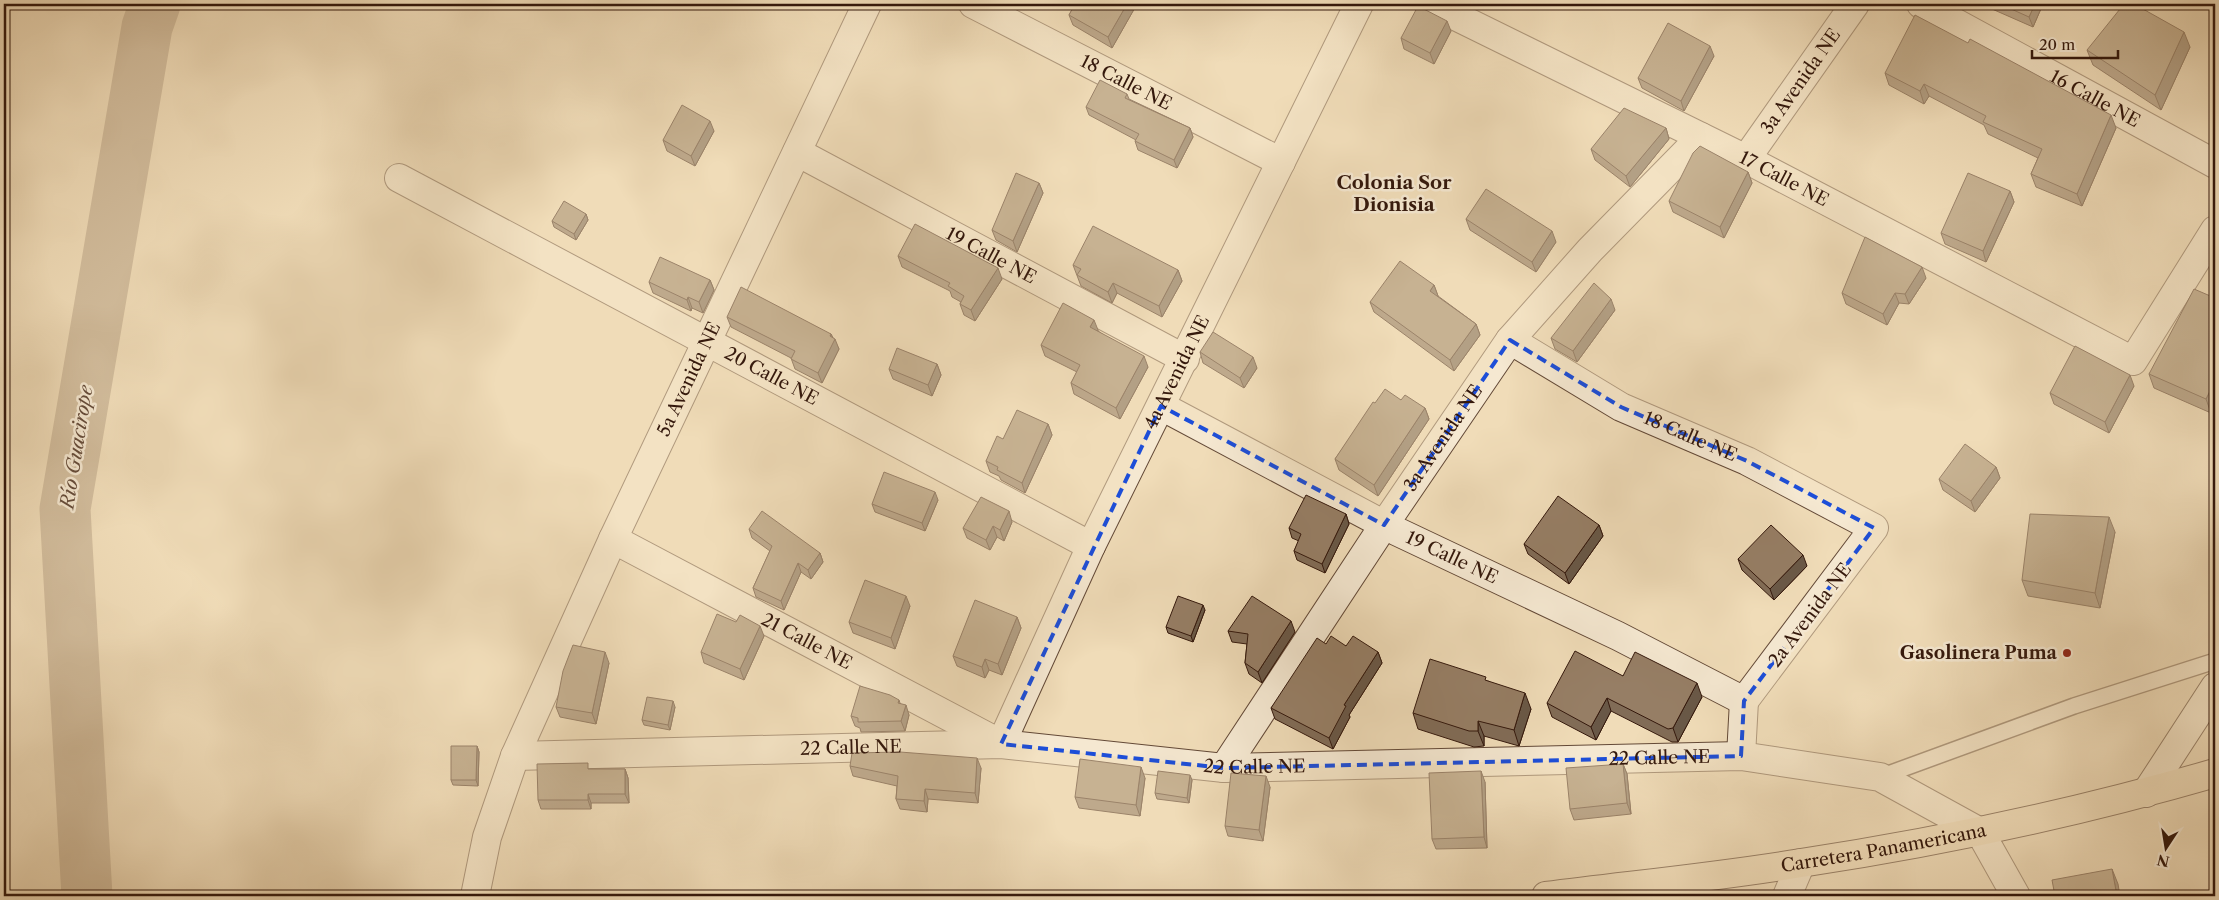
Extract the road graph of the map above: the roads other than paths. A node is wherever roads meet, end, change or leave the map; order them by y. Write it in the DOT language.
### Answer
graph roads {
  1 [pos="867,4"];
  2 [pos="973,4"];
  3 [pos="1359,4"];
  4 [pos="1431,4"];
  5 [pos="1855,4"];
  6 [pos="1921,4"];
  7 [pos="1702,137"];
  8 [pos="797,152"];
  9 [pos="1746,159"];
  10 [pos="1281,162"];
  11 [pos="2215,164"];
  12 [pos="399,178"];
  13 [pos="2215,230"];
  14 [pos="1510,340"];
  15 [pos="706,342"];
  16 [pos="1185,359"];
  17 [pos="1161,406"];
  18 [pos="1384,525"];
  19 [pos="1874,528"];
  20 [pos="613,539"];
  21 [pos="1091,546"];
  22 [pos="2215,661"];
  23 [pos="2215,687"];
  24 [pos="1744,702"];
  25 [pos="1001,744"];
  26 [pos="515,756"];
  27 [pos="1741,756"];
  28 [pos="1224,768"];
  29 [pos="2215,773"];
  30 [pos="1880,777"];
  31 [pos="2146,793"];
  32 [pos="1980,832"];
  33 [pos="1801,864"];
  34 [pos="475,896"];
  35 [pos="1546,896"];
  36 [pos="1787,896"];
  37 [pos="2016,896"];
  1 -- 8 [label="street, 5a Avenida NE"];
  2 -- 10 [label="street, 18 Calle NE"];
  3 -- 10 [label="street, 4a Avenida NE"];
  4 -- 7 [label="street, 17 Calle NE"];
  5 -- 9 [label="street, 3a Avenida NE"];
  6 -- 11 [label="street, 16 Calle NE"];
  7 -- 9 [label="street, 17 Calle NE"];
  7 -- 14 [label="street, 3a Avenida NE"];
  8 -- 15 [label="street, 5a Avenida NE"];
  8 -- 16 [label="street, 19 Calle NE"];
  9 -- 13 [label="street, 17 Calle NE"];
  10 -- 16 [label="street, 4a Avenida NE"];
  12 -- 15 [label="street, 20 Calle NE"];
  14 -- 18 [label="street, 3a Avenida NE"];
  14 -- 19 [label="street, 18 Calle NE"];
  15 -- 20 [label="street, 5a Avenida NE"];
  15 -- 21 [label="street, 20 Calle NE"];
  16 -- 17 [label="street, 4a Avenida NE"];
  17 -- 18 [label="street, 19 Calle NE"];
  17 -- 21 [label="street, 4a Avenida NE"];
  18 -- 24 [label="street, 19 Calle NE"];
  18 -- 28 [label="street, 3a Avenida NE"];
  19 -- 24 [label="street, 2a Avenida NE"];
  20 -- 25 [label="street, 21 Calle NE"];
  20 -- 26 [label="street, 5a Avenida NE"];
  21 -- 25 [label="street, 4a Avenida NE"];
  22 -- 30 [label="lane"];
  23 -- 31 [label="street"];
  24 -- 27 [label="street"];
  25 -- 26 [label="street, 22 Calle NE"];
  25 -- 28 [label="street, 22 Calle NE"];
  26 -- 34 [label="street, 5a Avenida NE"];
  27 -- 28 [label="street, 22 Calle NE"];
  27 -- 30 [label="street, 22 Calle NE"];
  29 -- 31 [label="highway, Carretera Panamericana"];
  30 -- 32 [label="street, 22 Calle NE"];
  31 -- 32 [label="highway, Carretera Panamericana"];
  32 -- 33 [label="highway, Carretera Panamericana"];
  32 -- 37 [label="street"];
  33 -- 35 [label="highway, Carretera Panamericana"];
  33 -- 36 [label="street"];
}
